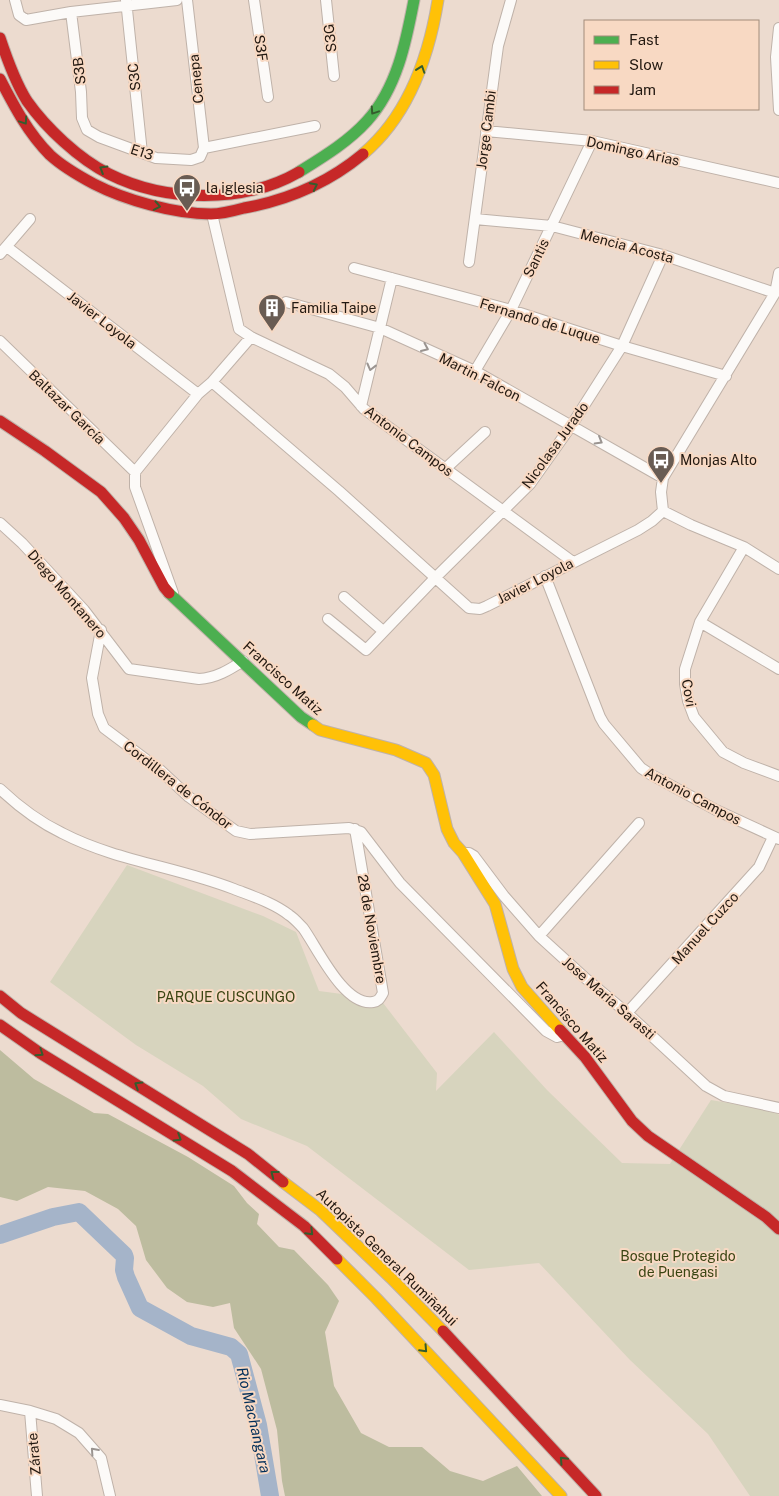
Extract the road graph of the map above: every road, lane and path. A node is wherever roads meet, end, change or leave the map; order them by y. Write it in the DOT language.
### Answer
graph roads {
  1 [pos="15,0"];
  2 [pos="177,0"];
  3 [pos="187,0"];
  4 [pos="254,0"];
  5 [pos="326,0"];
  6 [pos="414,0"];
  7 [pos="438,0"];
  8 [pos="511,0"];
  9 [pos="126,3"];
  10 [pos="72,12"];
  11 [pos="779,28"];
  12 [pos="0,38"];
  13 [pos="334,76"];
  14 [pos="0,79"];
  15 [pos="268,97"];
  16 [pos="779,110"];
  17 [pos="315,126"];
  18 [pos="87,130"];
  19 [pos="486,131"];
  20 [pos="592,141"];
  21 [pos="202,152"];
  22 [pos="142,153"];
  23 [pos="779,183"];
  24 [pos="212,214"];
  25 [pos="476,219"];
  26 [pos="30,220"];
  27 [pos="552,226"];
  28 [pos="3,250"];
  29 [pos="663,255"];
  30 [pos="469,262"];
  31 [pos="354,268"];
  32 [pos="779,273"];
  33 [pos="392,278"];
  34 [pos="775,293"];
  35 [pos="286,302"];
  36 [pos="511,310"];
  37 [pos="380,328"];
  38 [pos="251,336"];
  39 [pos="0,341"];
  40 [pos="622,346"];
  41 [pos="475,371"];
  42 [pos="726,376"];
  43 [pos="212,382"];
  44 [pos="198,394"];
  45 [pos="361,406"];
  46 [pos="0,421"];
  47 [pos="571,426"];
  48 [pos="485,432"];
  49 [pos="445,468"];
  50 [pos="134,472"];
  51 [pos="663,478"];
  52 [pos="662,510"];
  53 [pos="503,511"];
  54 [pos="0,523"];
  55 [pos="744,547"];
  56 [pos="573,562"];
  57 [pos="779,569"];
  58 [pos="545,576"];
  59 [pos="436,578"];
  60 [pos="344,597"];
  61 [pos="176,600"];
  62 [pos="328,620"];
  63 [pos="700,622"];
  64 [pos="101,630"];
  65 [pos="383,631"];
  66 [pos="243,661"];
  67 [pos="779,669"];
  68 [pos="779,776"];
  69 [pos="0,789"];
  70 [pos="640,823"];
  71 [pos="355,829"];
  72 [pos="776,838"];
  73 [pos="463,853"];
  74 [pos="539,936"];
  75 [pos="0,996"];
  76 [pos="628,1013"];
  77 [pos="0,1025"];
  78 [pos="564,1035"];
  79 [pos="779,1108"];
  80 [pos="779,1229"];
  81 [pos="0,1405"];
  82 [pos="30,1411"];
  83 [pos="37,1496"];
  84 [pos="110,1496"];
  85 [pos="561,1496"];
  86 [pos="596,1496"];
  1 -- 10 [label="street"];
  2 -- 9 [label="street"];
  3 -- 21 [label="street, Cenepa"];
  4 -- 15 [label="street, S3F"];
  5 -- 13 [label="street, S3G"];
  6 -- 12 [label="main road, one-way"];
  24 -- 7 [label="main road, one-way"];
  8 -- 19 [label="street, Jorge Cambi"];
  9 -- 10 [label="street"];
  9 -- 22 [label="street, S3C"];
  10 -- 18 [label="street, S3B"];
  11 -- 16 [label="street"];
  14 -- 24 [label="main road, one-way"];
  17 -- 21 [label="street, E13"];
  18 -- 22 [label="street, E13"];
  19 -- 20 [label="street, Domingo Arias"];
  19 -- 25 [label="street, Jorge Cambi"];
  20 -- 23 [label="street, Domingo Arias"];
  20 -- 27 [label="street, Santis"];
  21 -- 22 [label="street, E13"];
  24 -- 38 [label="street, Antonio Campos"];
  25 -- 27 [label="street, Mencia Acosta"];
  25 -- 30 [label="street, Jorge Cambi"];
  26 -- 28 [label="street"];
  27 -- 29 [label="street, Mencia Acosta"];
  27 -- 36 [label="street, Santis"];
  28 -- 44 [label="street, Javier Loyola"];
  29 -- 34 [label="street, Mencia Acosta"];
  29 -- 40 [label="street, Nicolasa Jurado"];
  31 -- 33 [label="street, Fernando de Luque"];
  32 -- 34 [label="street"];
  33 -- 36 [label="street, Fernando de Luque"];
  33 -- 37 [label="street"];
  34 -- 42 [label="street"];
  35 -- 37 [label="street, Martin Falcon"];
  36 -- 40 [label="street, Fernando de Luque"];
  36 -- 41 [label="street, Santis"];
  37 -- 41 [label="street, Martin Falcon, one-way"];
  37 -- 45 [label="street, one-way"];
  38 -- 43 [label="street"];
  38 -- 45 [label="street, Antonio Campos"];
  39 -- 50 [label="street, Baltazar García"];
  40 -- 42 [label="street, Fernando de Luque"];
  40 -- 47 [label="street, Nicolasa Jurado"];
  41 -- 47 [label="street, Martin Falcon"];
  42 -- 51 [label="street"];
  43 -- 44 [label="street"];
  43 -- 59 [label="street, Javier Loyola"];
  44 -- 50 [label="street"];
  45 -- 49 [label="street, Antonio Campos"];
  46 -- 61 [label="main road, Francisco Matiz"];
  47 -- 51 [label="street, Martin Falcon, one-way"];
  47 -- 53 [label="street, Nicolasa Jurado"];
  48 -- 49 [label="street"];
  49 -- 53 [label="street, Antonio Campos"];
  50 -- 61 [label="street"];
  51 -- 52 [label="street"];
  52 -- 55 [label="street"];
  52 -- 56 [label="street, Javier Loyola"];
  53 -- 56 [label="street, Antonio Campos"];
  53 -- 59 [label="street, Nicolasa Jurado"];
  54 -- 64 [label="street, Diego Montanero"];
  55 -- 57 [label="street"];
  55 -- 63 [label="street, Covi"];
  56 -- 58 [label="street, Javier Loyola"];
  58 -- 59 [label="street, Javier Loyola"];
  58 -- 72 [label="street, Antonio Campos"];
  59 -- 65 [label="street, Nicolasa Jurado"];
  60 -- 65 [label="street"];
  61 -- 66 [label="main road, Francisco Matiz"];
  62 -- 65 [label="street, Nicolasa Jurado"];
  63 -- 67 [label="street"];
  63 -- 68 [label="street, Covi"];
  64 -- 66 [label="street, Diego Montanero"];
  64 -- 71 [label="street, Cordillera de Cóndor"];
  66 -- 73 [label="main road, Francisco Matiz"];
  69 -- 71 [label="street, 28 de Noviembre"];
  70 -- 74 [label="street"];
  71 -- 78 [label="street"];
  72 -- 76 [label="street, Manuel Cuzco"];
  73 -- 74 [label="street, Jose Maria Sarasti"];
  73 -- 78 [label="main road, Francisco Matiz"];
  74 -- 76 [label="street, Jose Maria Sarasti"];
  86 -- 75 [label="main road, Autopista General Rumiñahui, one-way"];
  76 -- 79 [label="street, Jose Maria Sarasti"];
  77 -- 85 [label="main road, one-way"];
  78 -- 80 [label="main road, Francisco Matiz"];
  81 -- 82 [label="street"];
  82 -- 83 [label="street, Zárate"];
  84 -- 82 [label="street, one-way"];
}
